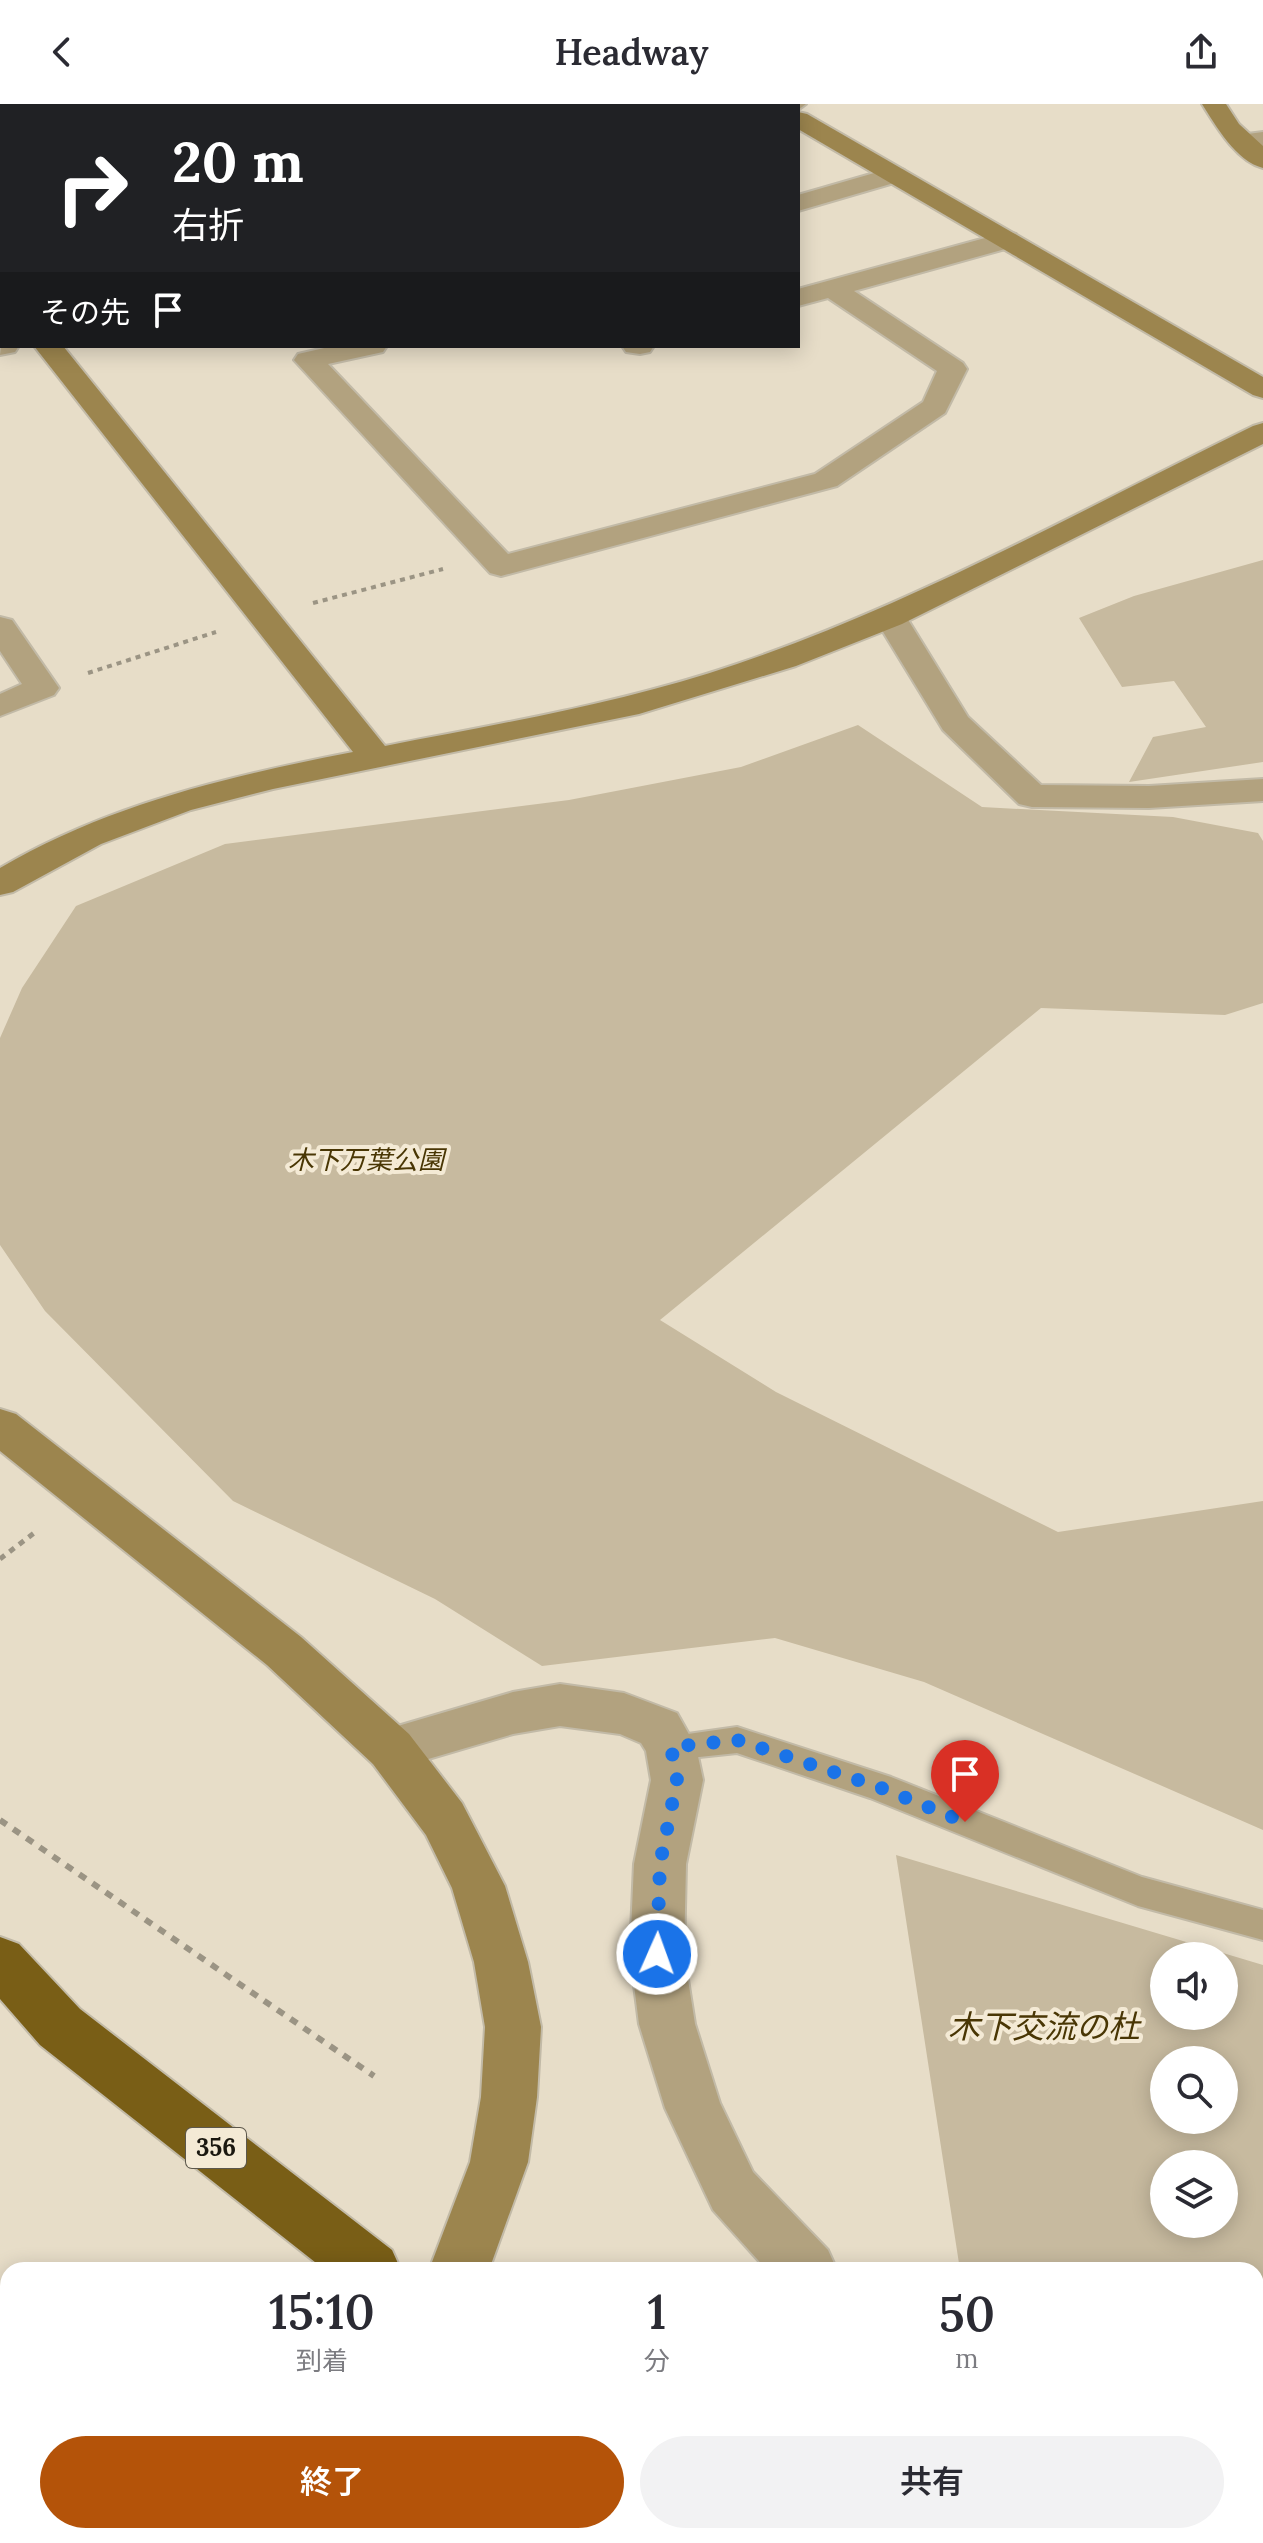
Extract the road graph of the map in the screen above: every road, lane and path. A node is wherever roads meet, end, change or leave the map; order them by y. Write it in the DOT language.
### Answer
graph roads {
  1 [pos="1214,104"];
  2 [pos="800,120"];
  3 [pos="1252,140"];
  4 [pos="1263,160"];
  5 [pos="895,175"];
  6 [pos="800,202"];
  7 [pos="1007,240"];
  8 [pos="831,288"];
  9 [pos="800,297"];
  10 [pos="50,348"];
  11 [pos="352,348"];
  12 [pos="301,353"];
  13 [pos="1263,389"];
  14 [pos="1263,432"];
  15 [pos="890,617"];
  16 [pos="0,627"];
  17 [pos="0,706"];
  18 [pos="376,758"];
  19 [pos="1263,790"];
  20 [pos="0,884"];
  21 [pos="0,1426"];
  22 [pos="38,1530"];
  23 [pos="0,1559"];
  24 [pos="671,1747"];
  25 [pos="391,1749"];
  26 [pos="0,1820"];
  27 [pos="1263,1925"];
  28 [pos="0,1961"];
  29 [pos="0,2009"];
  30 [pos="60,2027"];
  31 [pos="374,2076"];
  32 [pos="361,2262"];
  33 [pos="462,2262"];
  34 [pos="800,2262"];
  1 -- 3 [label="street"];
  2 -- 5 [label="street"];
  3 -- 4 [label="street"];
  5 -- 6 [label="street"];
  5 -- 7 [label="street"];
  7 -- 8 [label="street"];
  7 -- 13 [label="street"];
  8 -- 9 [label="street"];
  8 -- 12 [label="street"];
  10 -- 18 [label="street"];
  11 -- 12 [label="street"];
  14 -- 15 [label="street"];
  15 -- 18 [label="street"];
  15 -- 19 [label="street"];
  16 -- 17 [label="street"];
  18 -- 20 [label="street"];
  21 -- 25 [label="street"];
  22 -- 23 [label="path"];
  24 -- 25 [label="street"];
  24 -- 27 [label="lane"];
  24 -- 34 [label="street"];
  25 -- 33 [label="street"];
  26 -- 31 [label="path"];
  28 -- 30 [label="highway, 356"];
  29 -- 30 [label="highway, 356"];
  30 -- 32 [label="highway, 356"];
}
